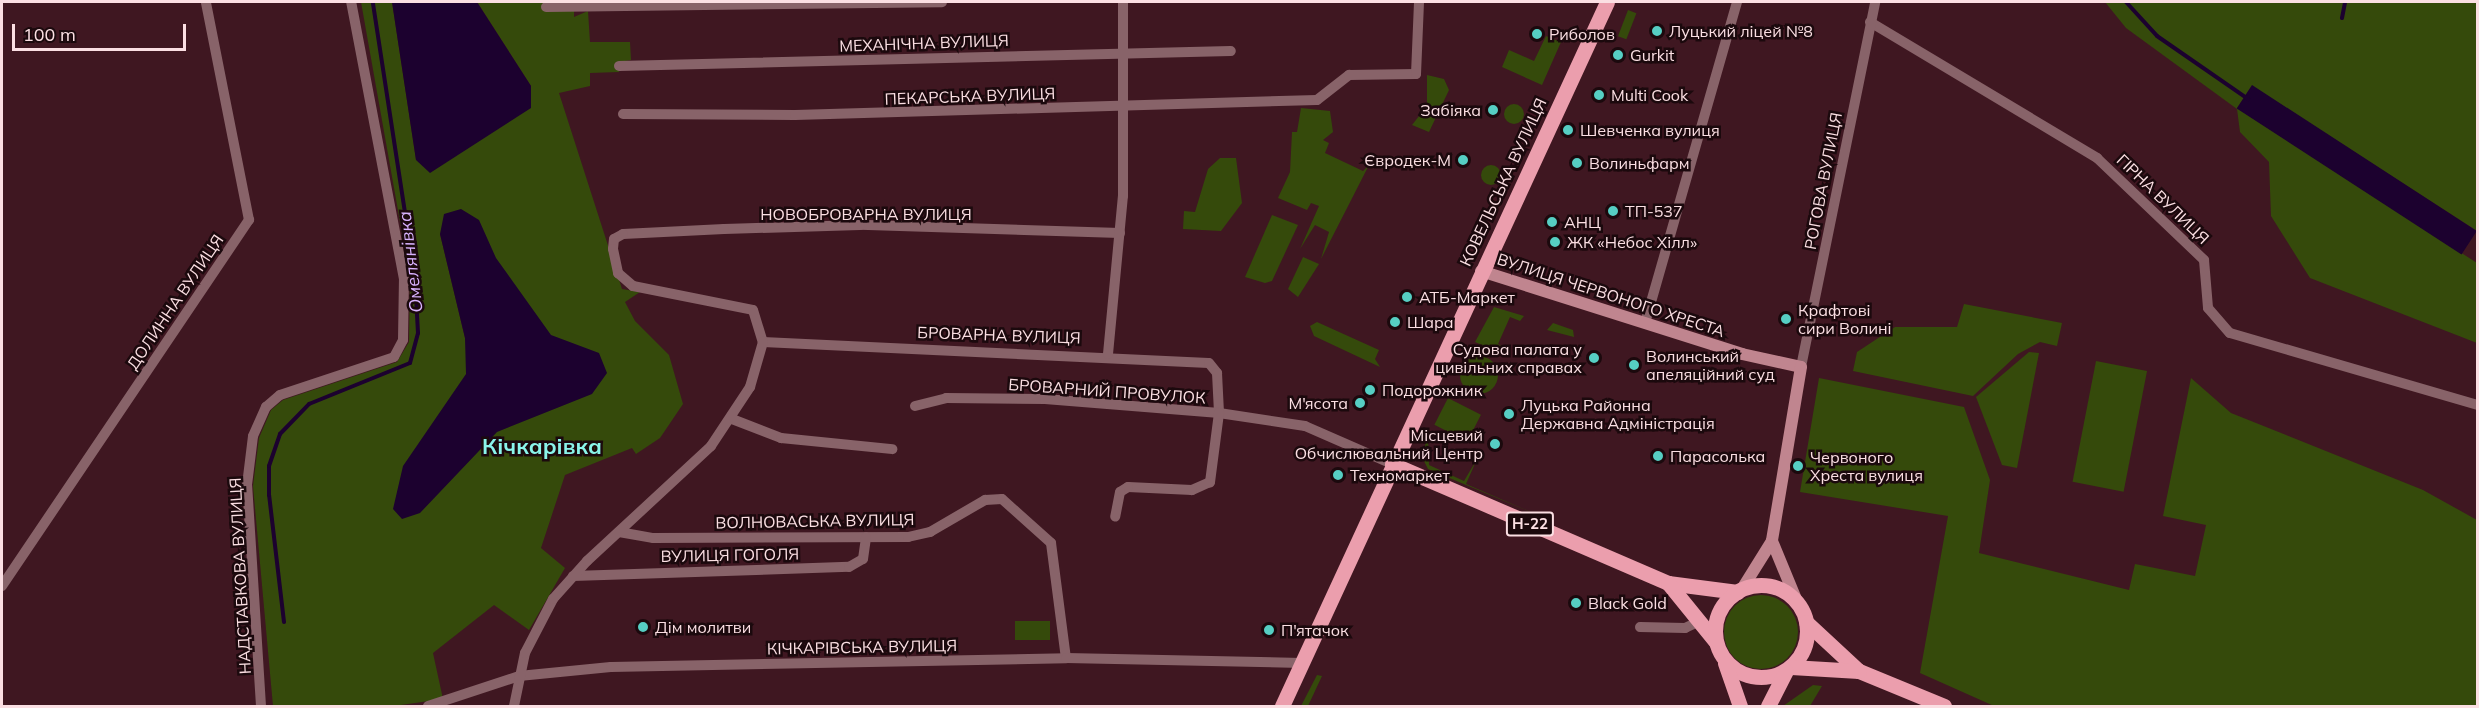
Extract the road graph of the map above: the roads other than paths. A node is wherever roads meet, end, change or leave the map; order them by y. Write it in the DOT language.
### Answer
graph roads {
  1 [pos="206,2"];
  2 [pos="351,2"];
  3 [pos="942,2"];
  4 [pos="1123,2"];
  5 [pos="1419,2"];
  6 [pos="1605,2"];
  7 [pos="1737,2"];
  8 [pos="1875,2"];
  9 [pos="546,7"];
  10 [pos="1870,22"];
  11 [pos="1231,51"];
  12 [pos="1123,53"];
  13 [pos="619,66"];
  14 [pos="1124,107"];
  15 [pos="623,114"];
  16 [pos="1120,233"];
  17 [pos="1481,271"];
  18 [pos="1645,323"];
  19 [pos="763,342"];
  20 [pos="1108,354"];
  21 [pos="1801,367"];
  22 [pos="2478,405"];
  23 [pos="915,406"];
  24 [pos="1219,413"];
  25 [pos="732,419"];
  26 [pos="892,449"];
  27 [pos="1392,464"];
  28 [pos="1115,517"];
  29 [pos="619,532"];
  30 [pos="866,537"];
  31 [pos="1772,542"];
  32 [pos="573,576"];
  33 [pos="1668,583"];
  34 [pos="2,586"];
  35 [pos="1740,591"];
  36 [pos="1798,604"];
  37 [pos="1698,622"];
  38 [pos="1806,622"];
  39 [pos="1640,627"];
  40 [pos="1716,642"];
  41 [pos="1066,658"];
  42 [pos="1725,660"];
  43 [pos="1302,663"];
  44 [pos="1788,669"];
  45 [pos="1859,671"];
  46 [pos="519,676"];
  47 [pos="261,706"];
  48 [pos="428,706"];
  49 [pos="514,706"];
  50 [pos="1282,706"];
  51 [pos="1740,706"];
  52 [pos="1768,706"];
  53 [pos="1944,706"];
  1 -- 34 [label="street, ДОЛИННА ВУЛИЦЯ"];
  2 -- 47 [label="street, НАДСТАВКОВА ВУЛИЦЯ"];
  3 -- 9 [label="street"];
  4 -- 12 [label="street"];
  5 -- 14 [label="street, ПЕКАРСЬКА ВУЛИЦЯ"];
  6 -- 17 [label="main road, КОВЕЛЬСЬКА ВУЛИЦЯ"];
  7 -- 18 [label="street"];
  8 -- 10 [label="street, РОГОВА ВУЛИЦЯ"];
  10 -- 21 [label="street, РОГОВА ВУЛИЦЯ"];
  10 -- 22 [label="street, ГІРНА ВУЛИЦЯ"];
  11 -- 12 [label="street, МЕХАНІЧНА ВУЛИЦЯ"];
  12 -- 13 [label="street, МЕХАНІЧНА ВУЛИЦЯ"];
  12 -- 14 [label="street"];
  14 -- 15 [label="street, ПЕКАРСЬКА ВУЛИЦЯ"];
  14 -- 16 [label="street"];
  16 -- 19 [label="street, НОВОБРОВАРНА ВУЛИЦЯ"];
  16 -- 20 [label="street"];
  17 -- 18 [label="main road, ВУЛИЦЯ ЧЕРВОНОГО ХРЕСТА"];
  17 -- 27 [label="main road, КОВЕЛЬСЬКА ВУЛИЦЯ"];
  18 -- 21 [label="main road, ВУЛИЦЯ ЧЕРВОНОГО ХРЕСТА"];
  19 -- 20 [label="street, БРОВАРНА ВУЛИЦЯ"];
  19 -- 25 [label="street"];
  20 -- 24 [label="street, БРОВАРНА ВУЛИЦЯ"];
  21 -- 31 [label="main road"];
  23 -- 24 [label="street, БРОВАРНИЙ ПРОВУЛОК"];
  24 -- 27 [label="street"];
  24 -- 28 [label="street, БРОВАРНИЙ ПРОВУЛОК"];
  25 -- 26 [label="street"];
  25 -- 29 [label="street"];
  27 -- 33 [label="main road, Н-22"];
  27 -- 43 [label="main road, КОВЕЛЬСЬКА ВУЛИЦЯ"];
  29 -- 30 [label="street, ВОЛНОВАСЬКА ВУЛИЦЯ"];
  29 -- 32 [label="street"];
  30 -- 32 [label="street, ВУЛИЦЯ ГОГОЛЯ"];
  30 -- 41 [label="street, ВОЛНОВАСЬКА ВУЛИЦЯ"];
  31 -- 35 [label="main road"];
  31 -- 36 [label="main road"];
  32 -- 46 [label="street"];
  33 -- 35 [label="main road, Н-22"];
  33 -- 37 [label="main road, Н-22"];
  35 -- 36 [label="main road, Н-22"];
  35 -- 40 [label="main road"];
  36 -- 38 [label="main road"];
  37 -- 39 [label="street"];
  37 -- 40 [label="main road, Н-22"];
  38 -- 44 [label="main road"];
  38 -- 45 [label="main road"];
  40 -- 42 [label="main road, Н-22"];
  41 -- 43 [label="street, КІЧКАРІВСЬКА ВУЛИЦЯ"];
  41 -- 46 [label="street, КІЧКАРІВСЬКА ВУЛИЦЯ"];
  42 -- 44 [label="main road"];
  42 -- 51 [label="main road, Н-22"];
  43 -- 50 [label="main road, КОВЕЛЬСЬКА ВУЛИЦЯ"];
  44 -- 45 [label="main road"];
  44 -- 52 [label="main road"];
  45 -- 53 [label="main road"];
  46 -- 48 [label="street, КІЧКАРІВСЬКА ВУЛИЦЯ"];
  46 -- 49 [label="street"];
}
